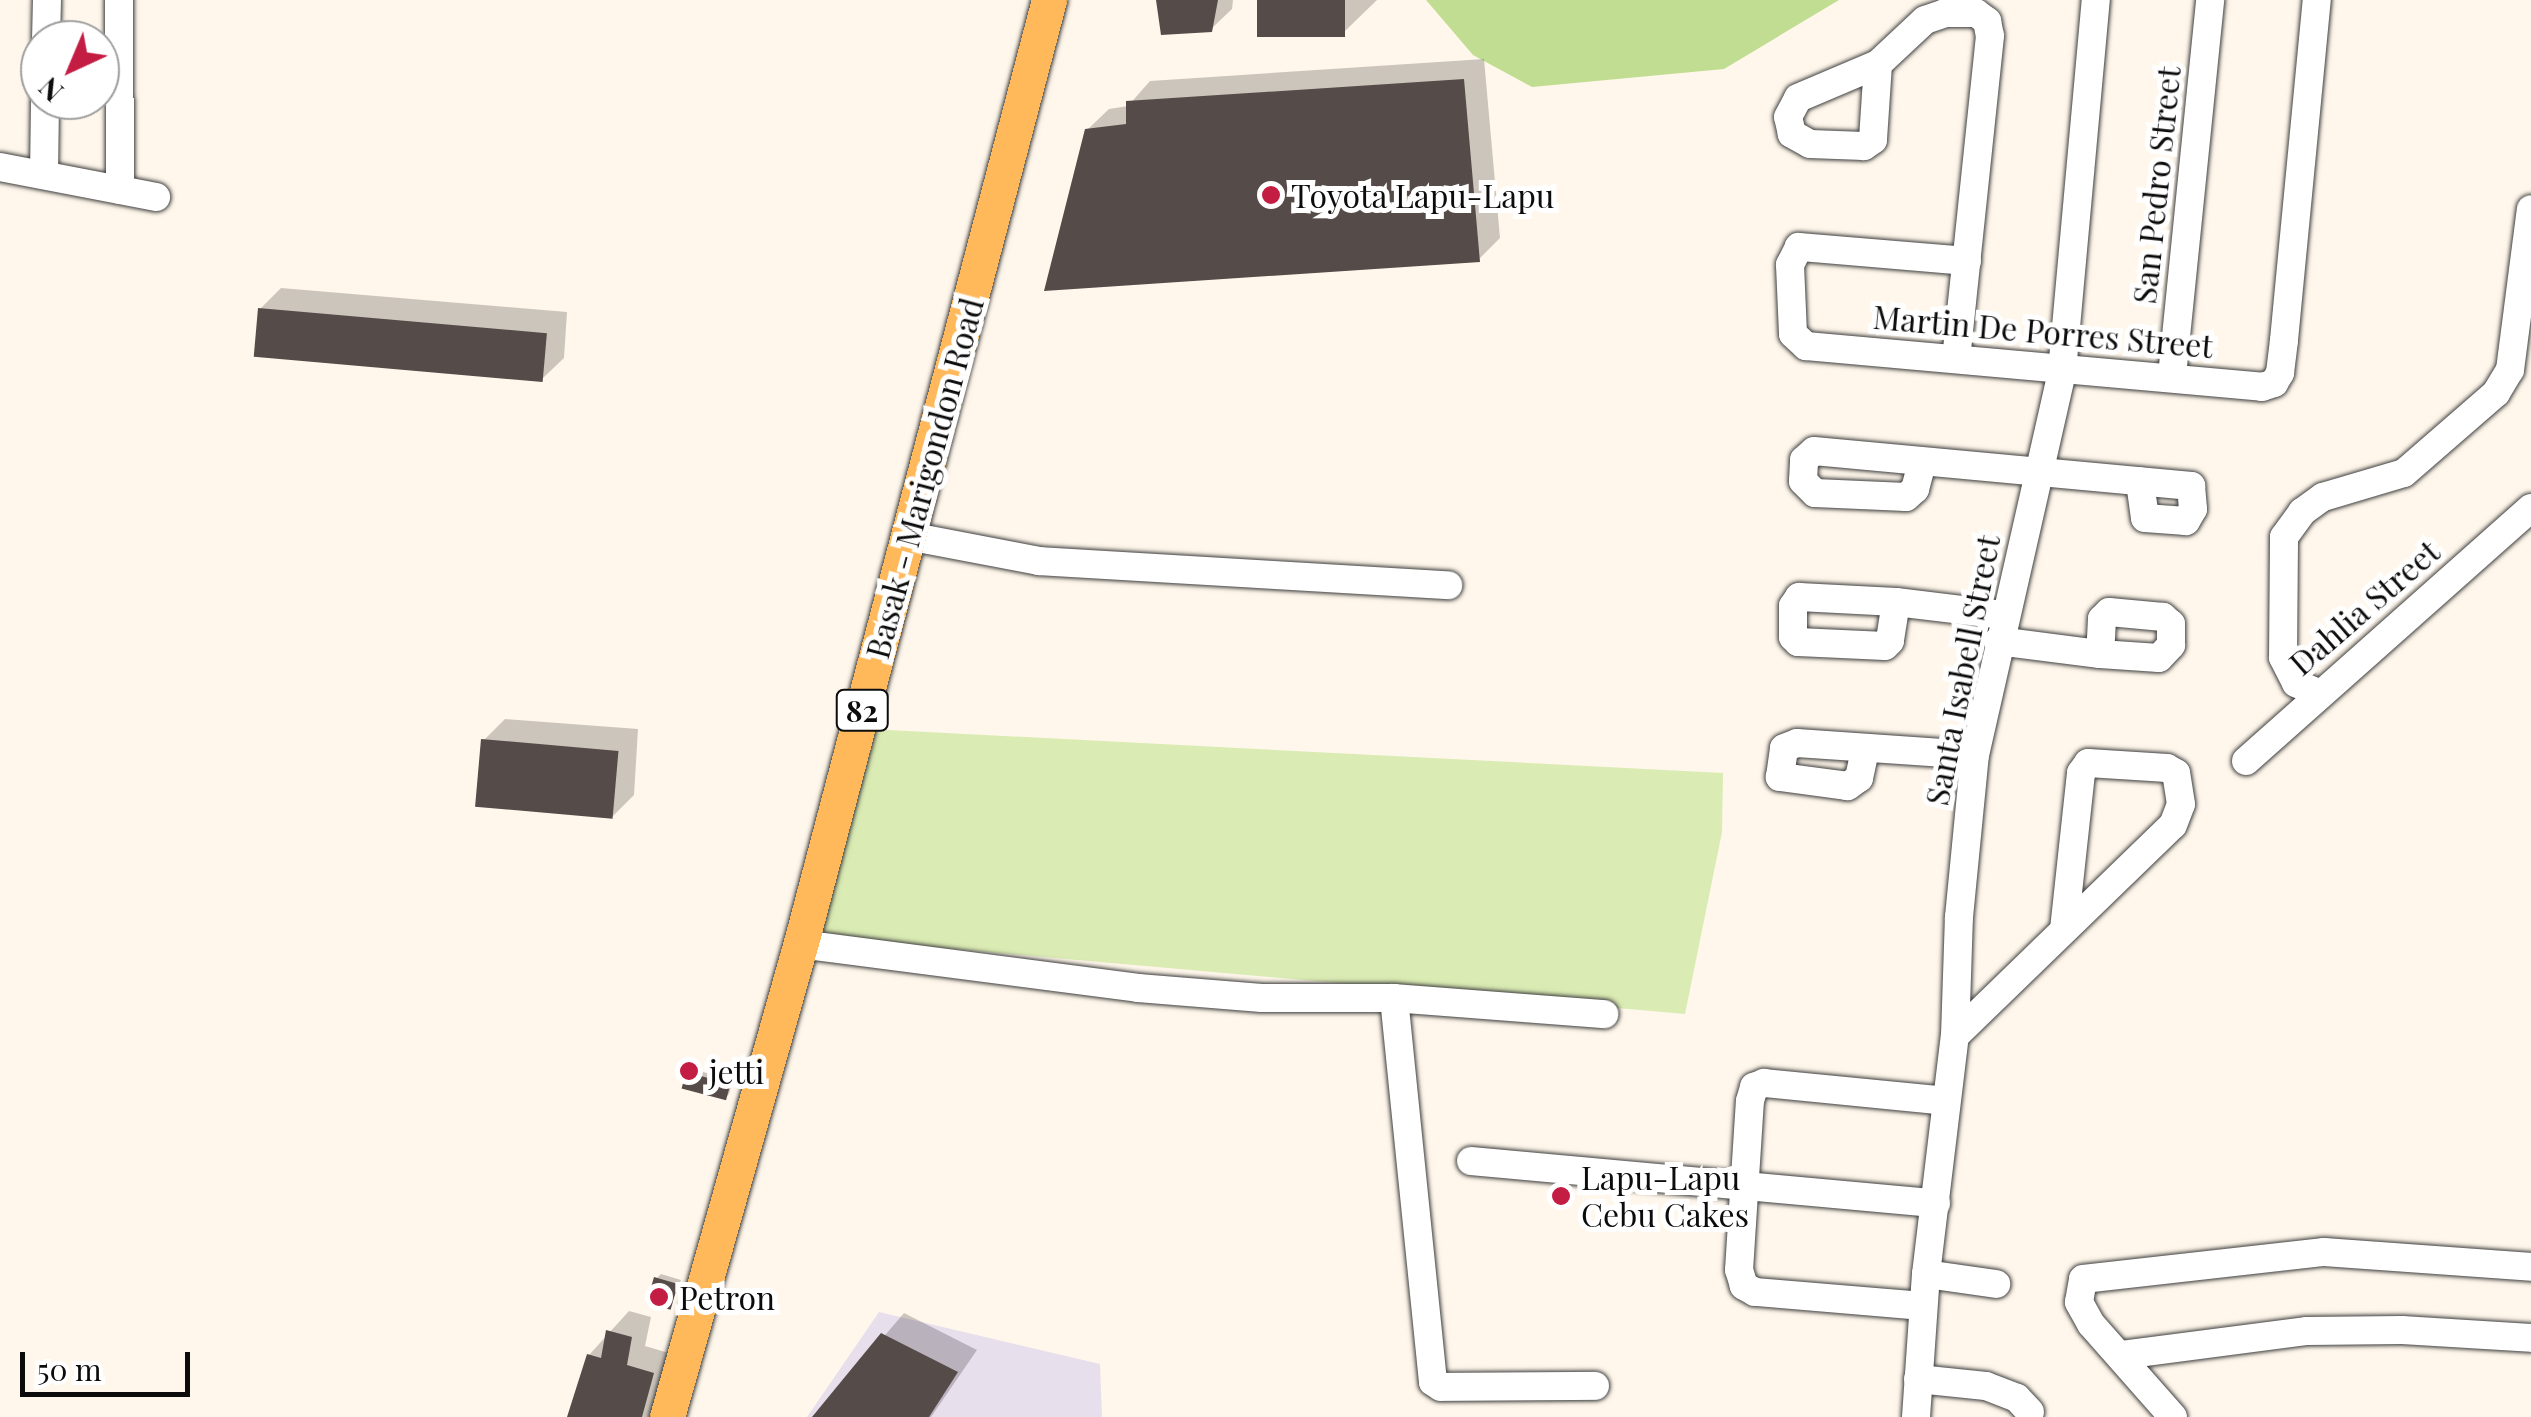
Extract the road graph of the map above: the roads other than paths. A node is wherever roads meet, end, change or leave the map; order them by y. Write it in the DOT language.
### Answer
graph roads {
  1 [pos="118,0"];
  2 [pos="1049,0"];
  3 [pos="2096,0"];
  4 [pos="2210,0"];
  5 [pos="2317,0"];
  6 [pos="1878,64"];
  7 [pos="45,120"];
  8 [pos="0,167"];
  9 [pos="44,175"];
  10 [pos="120,190"];
  11 [pos="156,198"];
  12 [pos="2531,209"];
  13 [pos="1968,261"];
  14 [pos="1956,357"];
  15 [pos="2062,371"];
  16 [pos="2172,376"];
  17 [pos="1922,463"];
  18 [pos="2037,471"];
  19 [pos="2140,481"];
  20 [pos="2531,508"];
  21 [pos="908,536"];
  22 [pos="1448,585"];
  23 [pos="1896,602"];
  24 [pos="2001,628"];
  25 [pos="2100,654"];
  26 [pos="2318,693"];
  27 [pos="1866,750"];
  28 [pos="1975,755"];
  29 [pos="2246,761"];
  30 [pos="2064,929"];
  31 [pos="800,944"];
  32 [pos="1394,998"];
  33 [pos="1604,1014"];
  34 [pos="1954,1036"];
  35 [pos="1946,1101"];
  36 [pos="1472,1161"];
  37 [pos="1744,1184"];
  38 [pos="1936,1203"];
  39 [pos="2531,1267"];
  40 [pos="1926,1274"];
  41 [pos="1996,1284"];
  42 [pos="1924,1306"];
  43 [pos="2531,1338"];
  44 [pos="2122,1356"];
  45 [pos="1918,1380"];
  46 [pos="1595,1386"];
  47 [pos="2032,1415"];
  48 [pos="668,1417"];
  49 [pos="1916,1417"];
  50 [pos="2174,1417"];
  1 -- 10 [label="street"];
  2 -- 21 [label="main road, Basak - Marigondon Road / 82"];
  3 -- 15 [label="street, Santa Isabell Street"];
  4 -- 16 [label="street, San Pedro Street"];
  5 -- 16 [label="street, Martin De Porres Street"];
  6 -- 13 [label="street"];
  7 -- 9 [label="street"];
  8 -- 9 [label="street"];
  9 -- 10 [label="street"];
  10 -- 11 [label="street"];
  12 -- 26 [label="street"];
  13 -- 14 [label="street"];
  13 -- 14 [label="street, Martin De Porres Street"];
  14 -- 15 [label="street, Martin De Porres Street"];
  15 -- 16 [label="street, Martin De Porres Street"];
  15 -- 18 [label="street, Santa Isabell Street"];
  17 -- 18 [label="street"];
  18 -- 19 [label="street"];
  18 -- 24 [label="street, Santa Isabell Street"];
  20 -- 26 [label="street, Dahlia Street"];
  21 -- 22 [label="street"];
  21 -- 31 [label="main road, Basak - Marigondon Road / 82"];
  23 -- 24 [label="street"];
  24 -- 25 [label="street"];
  24 -- 28 [label="street, Santa Isabell Street"];
  26 -- 29 [label="street, Dahlia Street"];
  27 -- 28 [label="street"];
  28 -- 34 [label="street, Santa Isabell Street"];
  30 -- 30 [label="street"];
  30 -- 34 [label="street"];
  31 -- 32 [label="street"];
  31 -- 48 [label="main road, Basak - Marigondon Road / 82"];
  32 -- 33 [label="street"];
  32 -- 46 [label="street"];
  34 -- 35 [label="street, Santa Isabell Street"];
  35 -- 37 [label="street"];
  35 -- 38 [label="street, Santa Isabell Street"];
  36 -- 37 [label="street"];
  37 -- 38 [label="street"];
  37 -- 42 [label="street"];
  38 -- 40 [label="street, Santa Isabell Street"];
  39 -- 44 [label="street"];
  40 -- 41 [label="street"];
  40 -- 42 [label="street, Santa Isabell Street"];
  42 -- 45 [label="street, Santa Isabell Street"];
  43 -- 44 [label="street"];
  44 -- 50 [label="street"];
  45 -- 47 [label="street"];
  45 -- 49 [label="street, Santa Isabell Street"];
}
